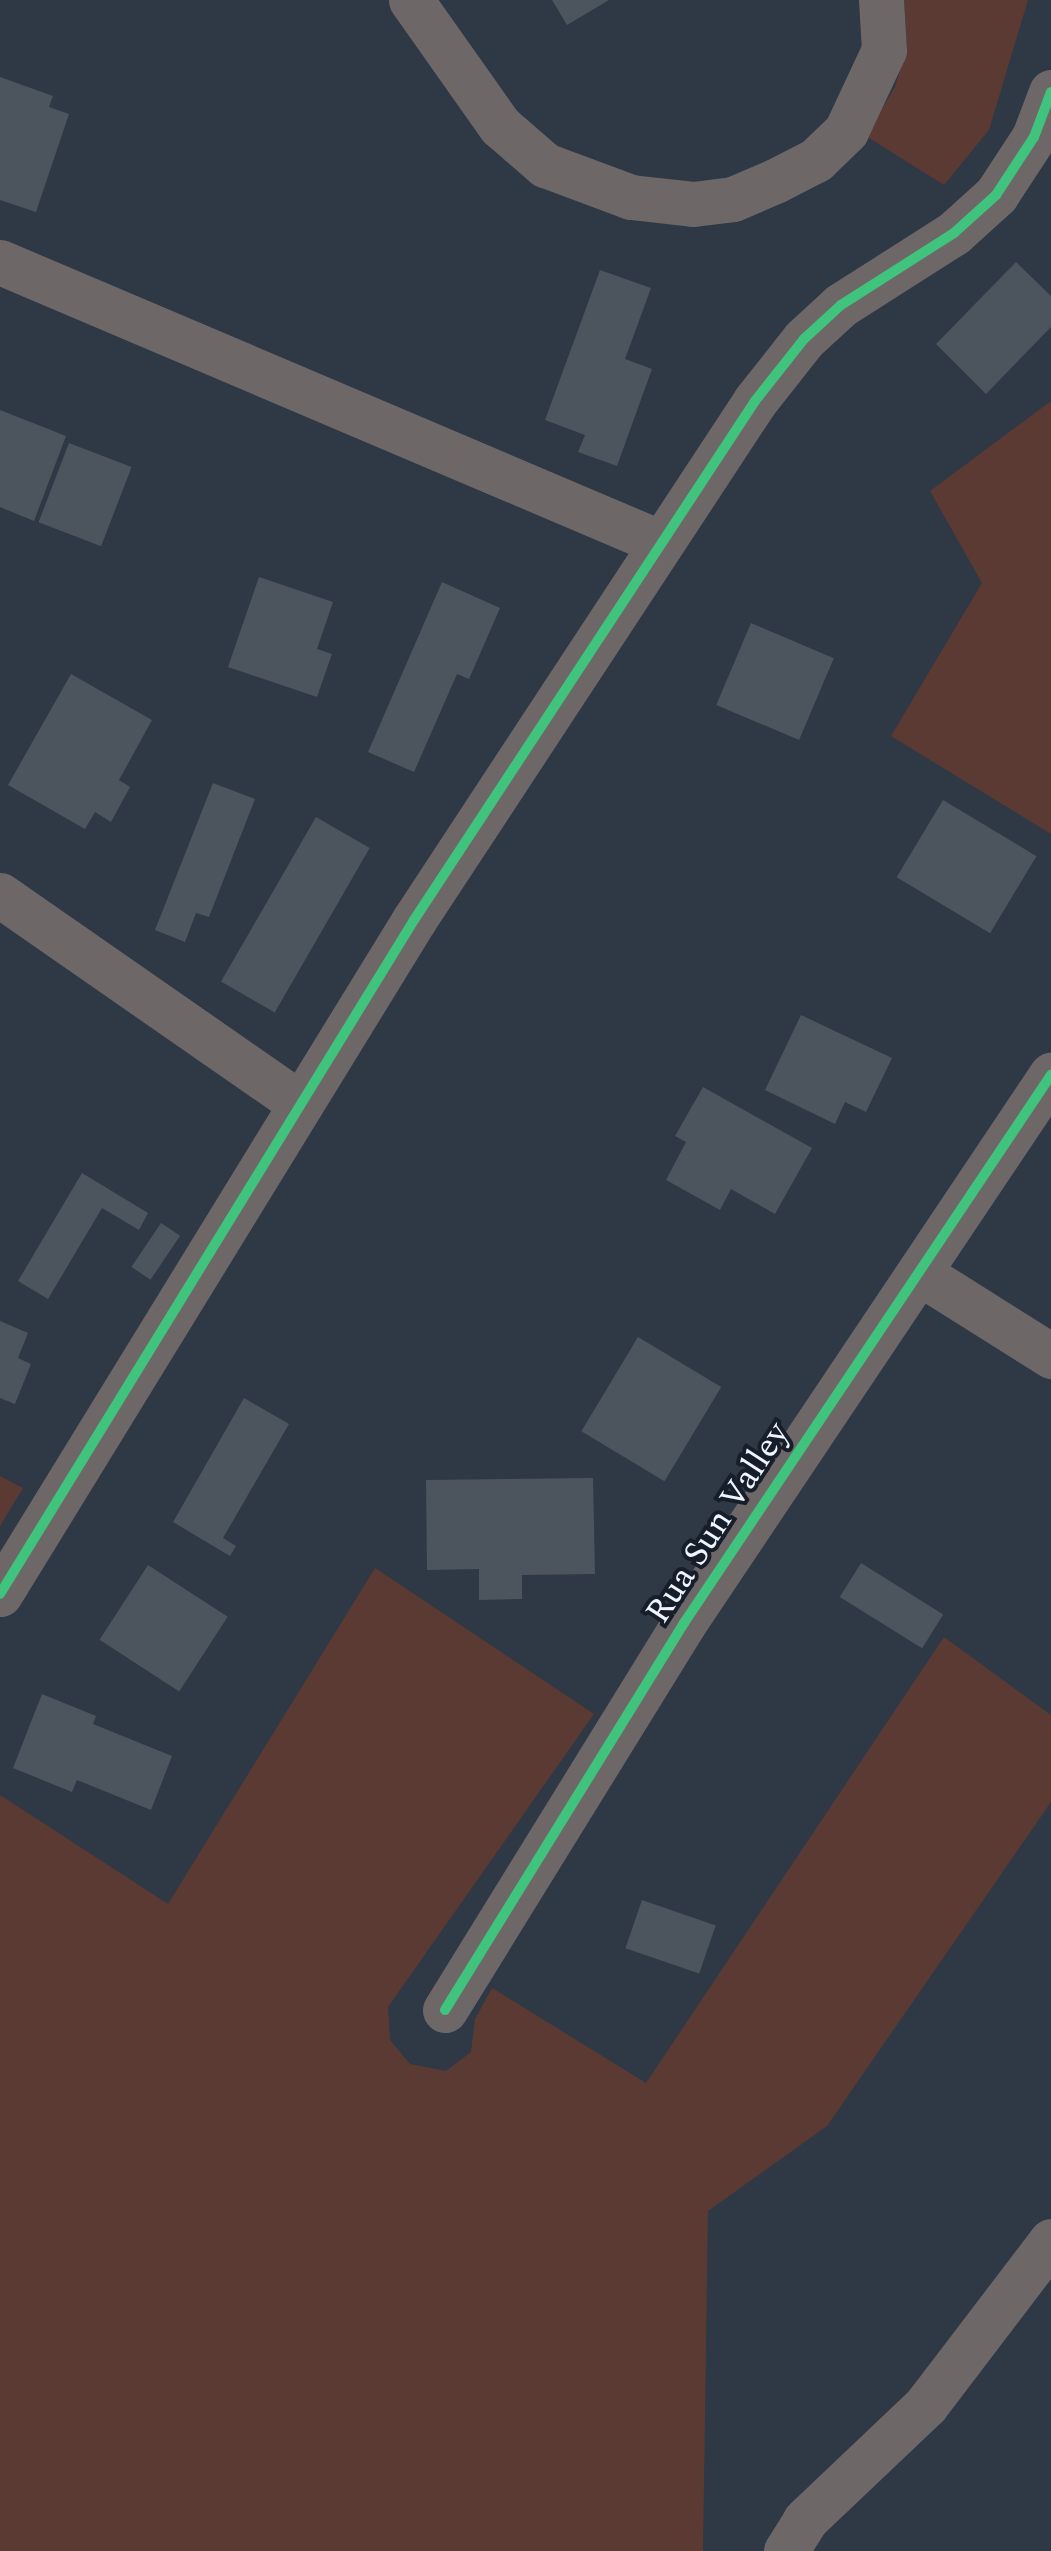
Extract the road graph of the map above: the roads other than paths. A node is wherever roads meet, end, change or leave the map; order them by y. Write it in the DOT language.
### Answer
graph roads {
  1 [pos="412,0"];
  2 [pos="881,0"];
  3 [pos="1051,92"];
  4 [pos="0,262"];
  5 [pos="659,542"];
  6 [pos="0,895"];
  7 [pos="1051,1074"];
  8 [pos="301,1104"];
  9 [pos="921,1274"];
  10 [pos="1051,1356"];
  11 [pos="0,1594"];
  12 [pos="445,2010"];
  13 [pos="1051,2241"];
  14 [pos="786,2551"];
  1 -- 2 [label="street"];
  3 -- 5 [label="street"];
  4 -- 5 [label="street"];
  5 -- 8 [label="street"];
  6 -- 8 [label="street"];
  7 -- 9 [label="street, Rua Sun Valley"];
  8 -- 11 [label="street"];
  9 -- 10 [label="street"];
  9 -- 12 [label="street, Rua Sun Valley"];
  13 -- 14 [label="street"];
}
